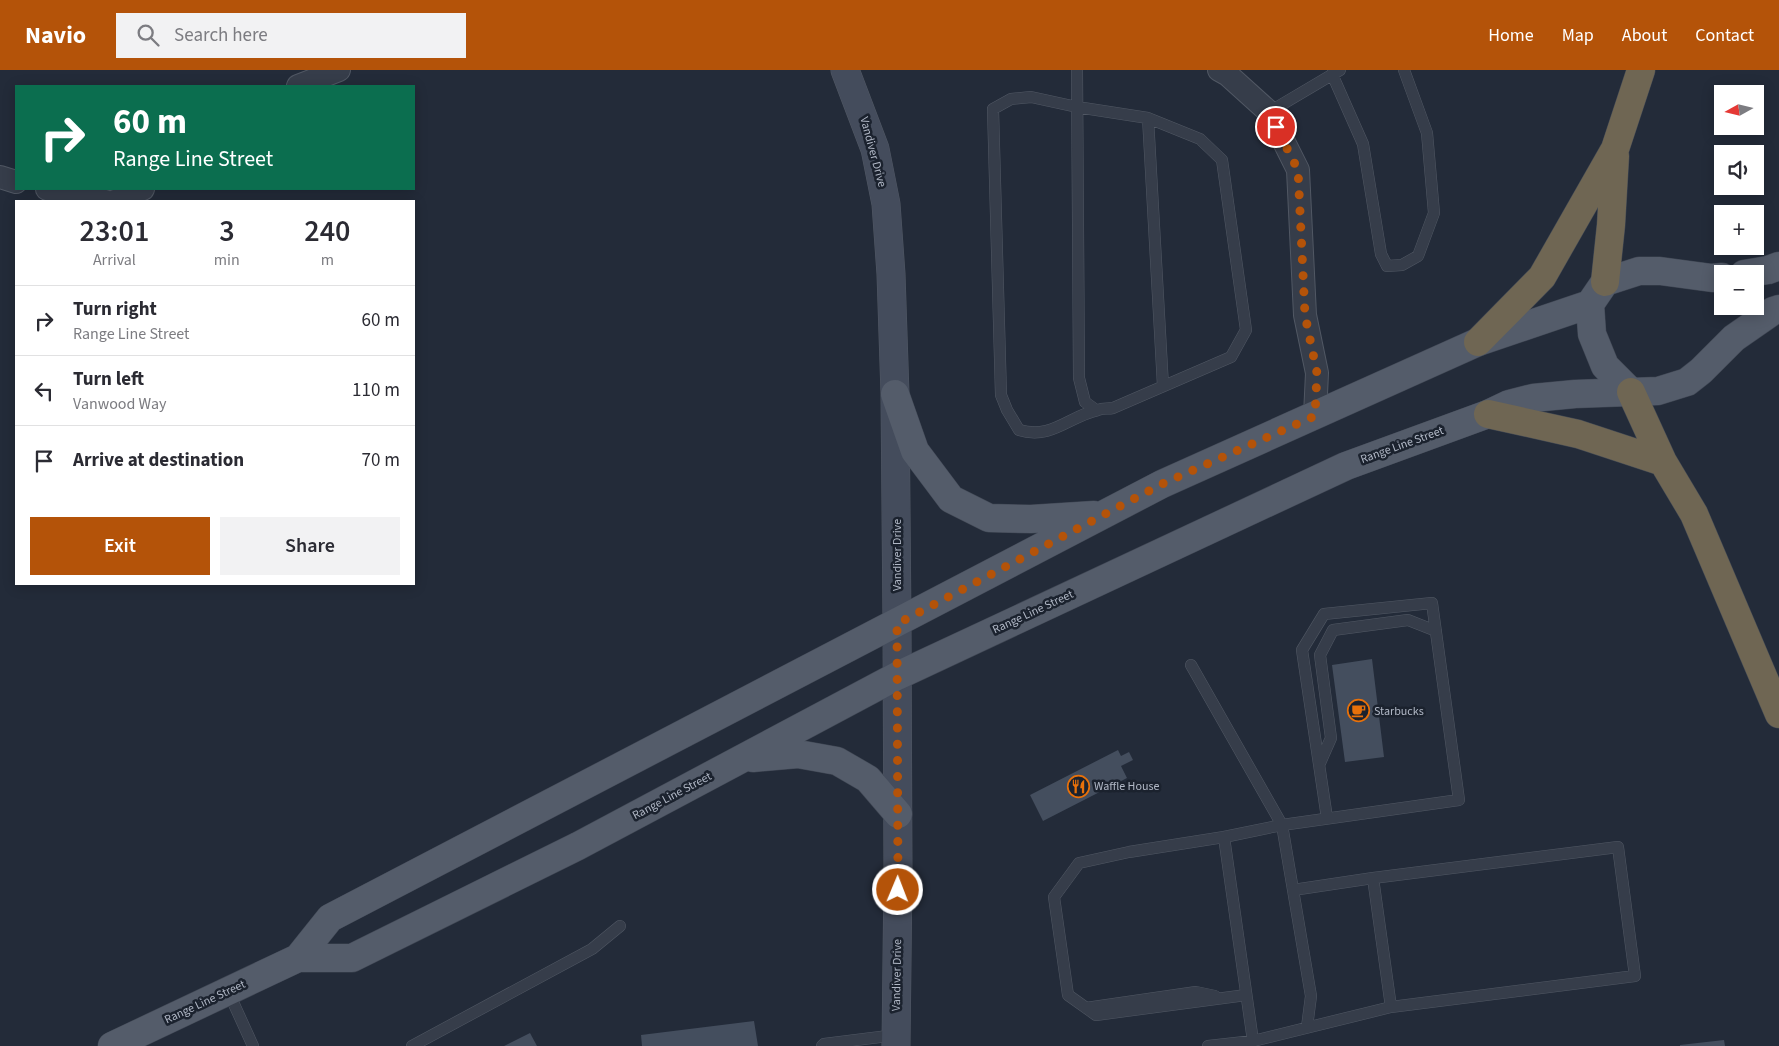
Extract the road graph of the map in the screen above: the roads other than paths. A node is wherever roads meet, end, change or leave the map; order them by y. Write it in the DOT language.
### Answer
graph roads {
  1 [pos="339,70"];
  2 [pos="845,70"];
  3 [pos="1077,70"];
  4 [pos="1218,70"];
  5 [pos="1404,70"];
  6 [pos="1641,70"];
  7 [pos="1336,72"];
  8 [pos="301,85"];
  9 [pos="1077,106"];
  10 [pos="1269,112"];
  11 [pos="1148,118"];
  12 [pos="1615,149"];
  13 [pos="0,178"];
  14 [pos="15,182"];
  15 [pos="52,190"];
  16 [pos="141,190"];
  17 [pos="100,200"];
  18 [pos="117,200"];
  19 [pos="1779,266"];
  20 [pos="1764,271"];
  21 [pos="1714,278"];
  22 [pos="1598,293"];
  23 [pos="1779,309"];
  24 [pos="1478,342"];
  25 [pos="1163,386"];
  26 [pos="1630,392"];
  27 [pos="896,394"];
  28 [pos="1096,410"];
  29 [pos="1488,414"];
  30 [pos="1315,416"];
  31 [pos="1663,462"];
  32 [pos="1106,514"];
  33 [pos="897,624"];
  34 [pos="1436,631"];
  35 [pos="1191,664"];
  36 [pos="897,676"];
  37 [pos="1779,714"];
  38 [pos="741,759"];
  39 [pos="1319,764"];
  40 [pos="898,814"];
  41 [pos="1327,818"];
  42 [pos="1282,825"];
  43 [pos="1224,837"];
  44 [pos="1373,878"];
  45 [pos="1293,890"];
  46 [pos="620,926"];
  47 [pos="298,958"];
  48 [pos="228,991"];
  49 [pos="1246,995"];
  50 [pos="1391,1007"];
  51 [pos="1307,1027"];
  52 [pos="896,1041"];
  53 [pos="1253,1041"];
  54 [pos="112,1046"];
  55 [pos="253,1046"];
  56 [pos="412,1046"];
  57 [pos="822,1046"];
  58 [pos="1208,1046"];
  1 -- 8 [label="street"];
  2 -- 27 [label="main road, Vandiver Drive"];
  3 -- 9 [label="lane"];
  4 -- 10 [label="street"];
  5 -- 7 [label="lane"];
  6 -- 12 [label="highway"];
  7 -- 10 [label="lane"];
  9 -- 11 [label="lane"];
  9 -- 28 [label="lane"];
  9 -- 28 [label="lane"];
  10 -- 30 [label="street"];
  11 -- 25 [label="lane"];
  11 -- 25 [label="lane"];
  12 -- 22 [label="highway"];
  12 -- 24 [label="highway"];
  13 -- 14 [label="street"];
  15 -- 17 [label="street"];
  16 -- 18 [label="street"];
  19 -- 20 [label="main road"];
  21 -- 22 [label="main road, Range Line Street"];
  22 -- 24 [label="main road, Range Line Street"];
  22 -- 26 [label="main road"];
  23 -- 26 [label="main road, Range Line Street"];
  24 -- 30 [label="main road, Range Line Street"];
  25 -- 28 [label="lane"];
  26 -- 29 [label="main road, Range Line Street"];
  26 -- 31 [label="highway"];
  27 -- 32 [label="main road"];
  27 -- 33 [label="main road, Vandiver Drive"];
  29 -- 31 [label="highway"];
  29 -- 36 [label="main road, Range Line Street"];
  30 -- 32 [label="main road, Range Line Street"];
  31 -- 37 [label="highway"];
  32 -- 33 [label="main road, Range Line Street"];
  33 -- 36 [label="main road, Vandiver Drive"];
  33 -- 47 [label="main road, Range Line Street"];
  34 -- 39 [label="lane"];
  34 -- 39 [label="lane"];
  34 -- 41 [label="lane"];
  35 -- 42 [label="lane"];
  36 -- 38 [label="main road, Range Line Street"];
  36 -- 40 [label="main road, Vandiver Drive"];
  38 -- 40 [label="main road"];
  38 -- 47 [label="main road, Range Line Street"];
  39 -- 41 [label="lane"];
  40 -- 52 [label="main road, Vandiver Drive"];
  41 -- 42 [label="lane"];
  42 -- 43 [label="lane"];
  42 -- 45 [label="lane"];
  43 -- 49 [label="lane"];
  43 -- 49 [label="lane"];
  44 -- 45 [label="lane"];
  44 -- 50 [label="lane"];
  44 -- 50 [label="lane"];
  45 -- 51 [label="lane"];
  46 -- 56 [label="lane"];
  47 -- 48 [label="main road, Range Line Street"];
  48 -- 54 [label="main road, Range Line Street"];
  48 -- 55 [label="lane"];
  49 -- 53 [label="lane"];
  50 -- 51 [label="lane"];
  51 -- 53 [label="lane"];
  52 -- 57 [label="lane"];
  53 -- 58 [label="lane"];
}
